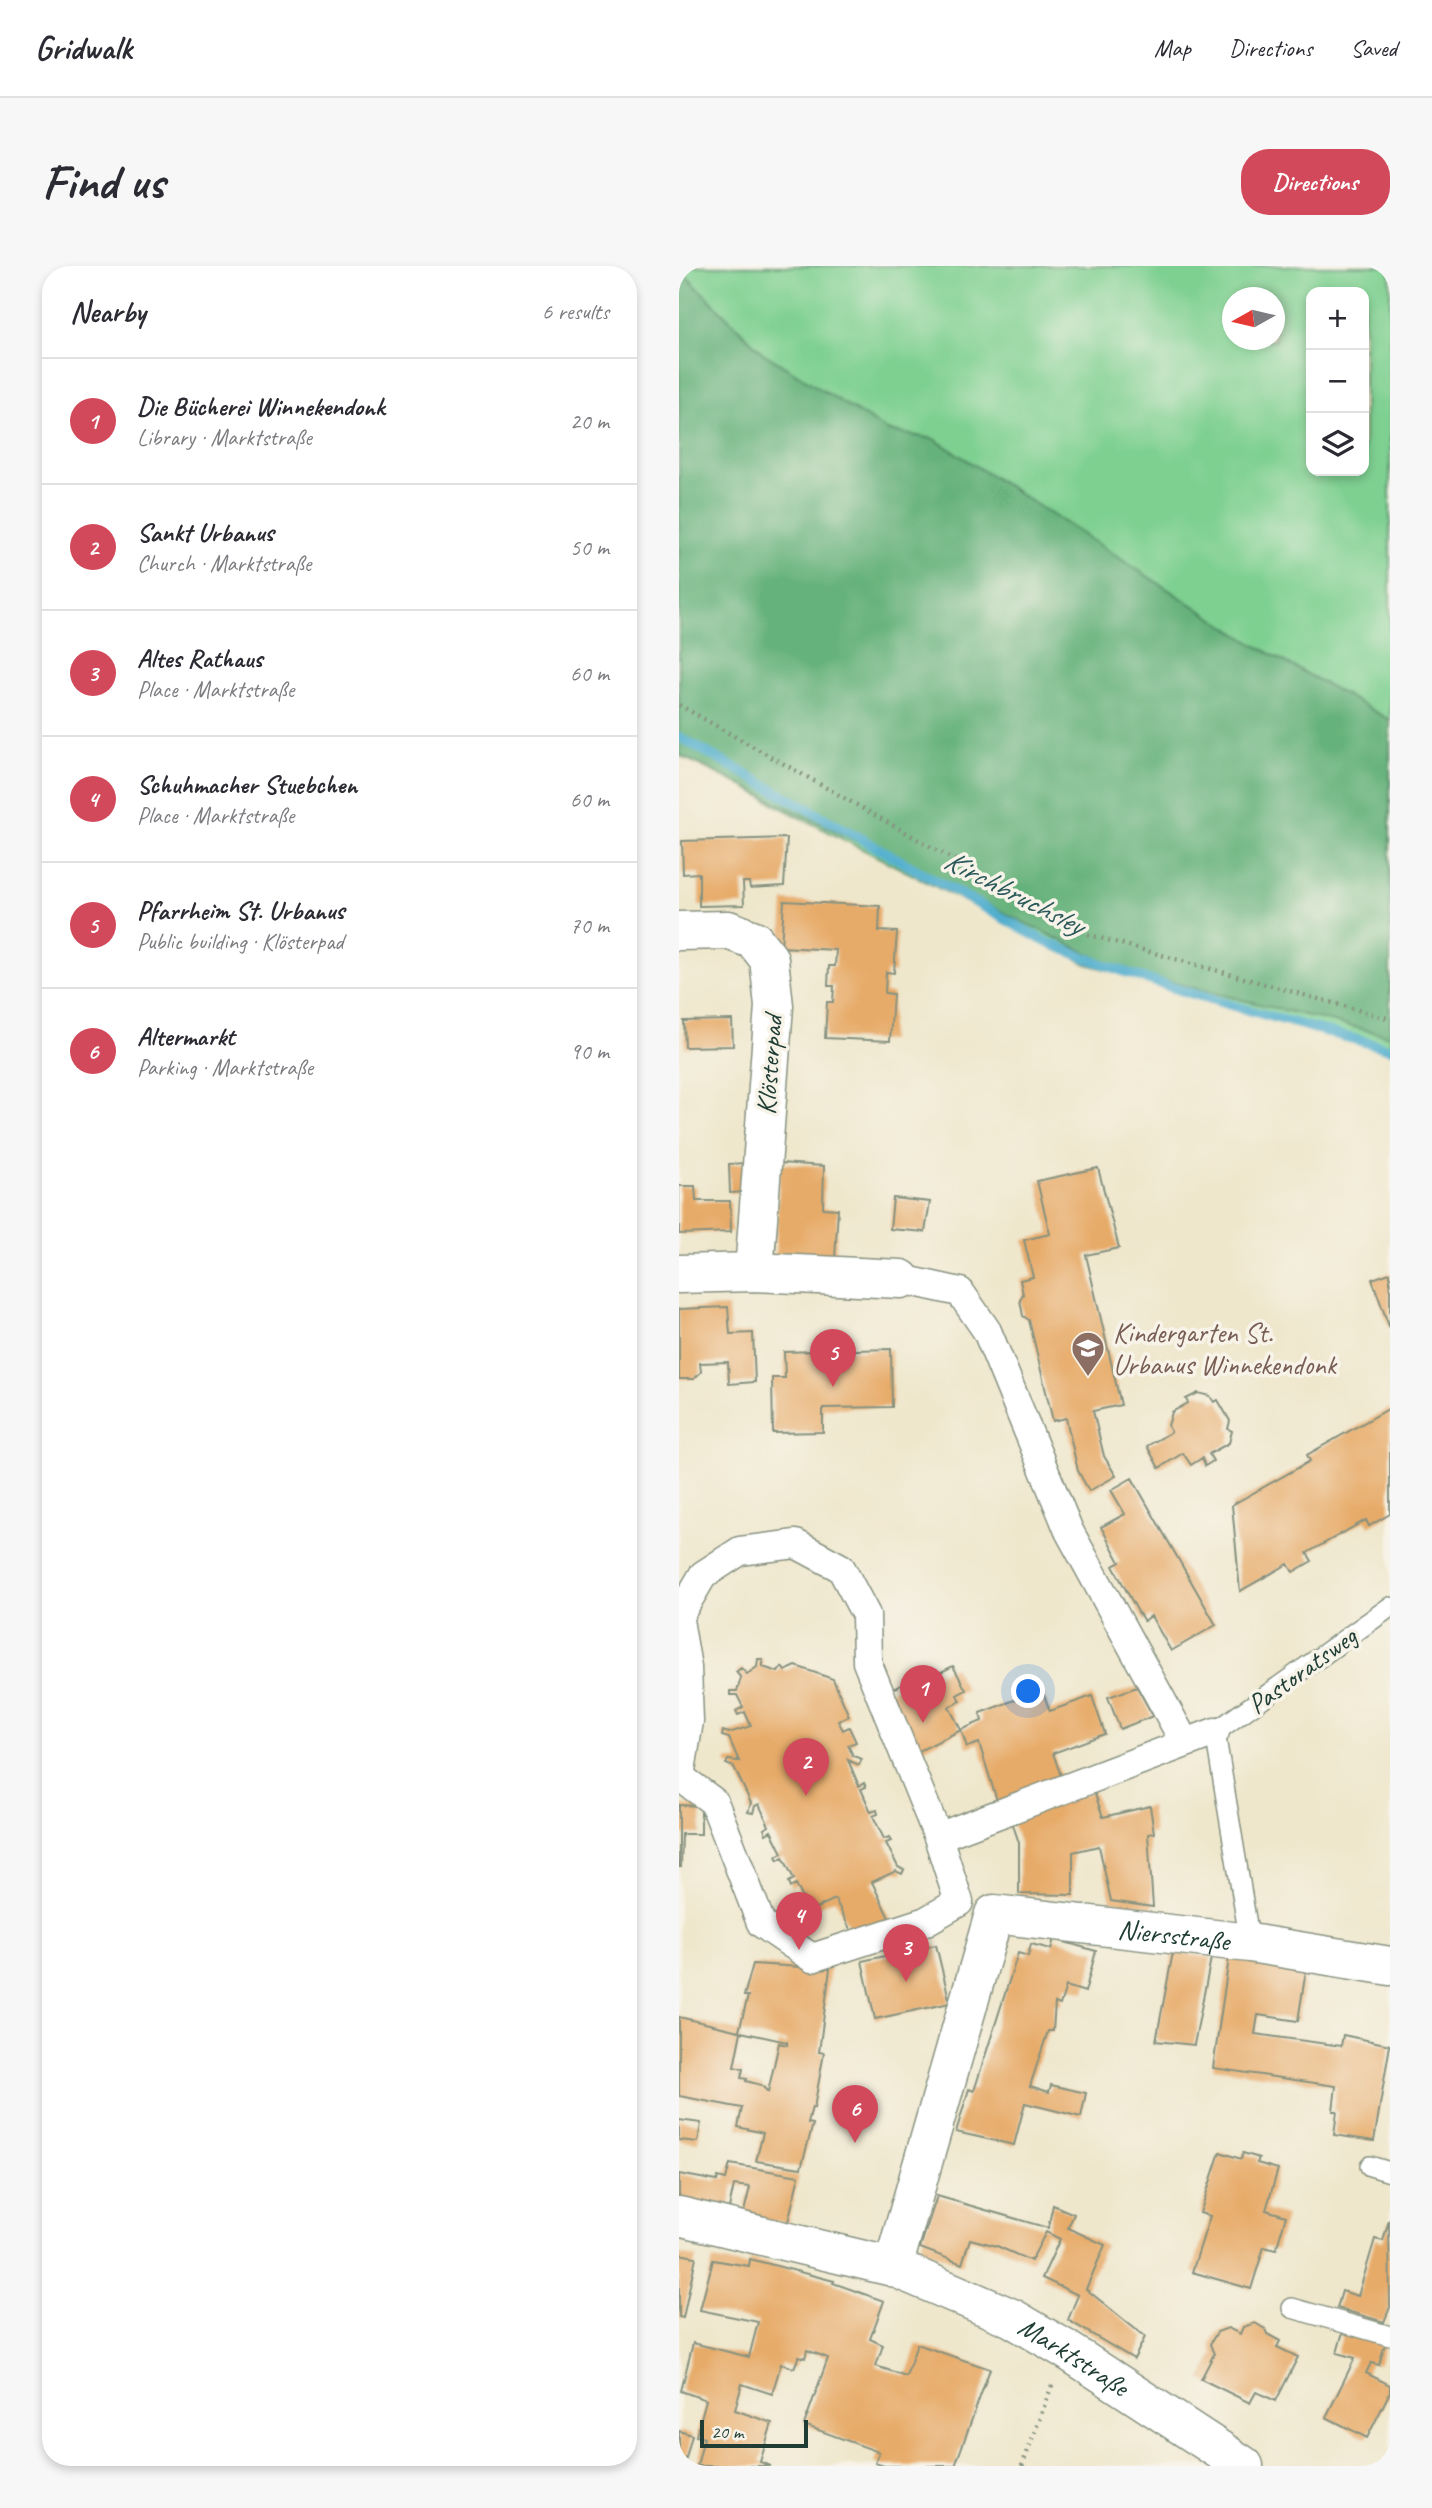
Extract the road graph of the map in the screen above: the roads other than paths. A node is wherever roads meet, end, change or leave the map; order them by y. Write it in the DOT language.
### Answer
graph roads {
  1 [pos="679,931"];
  2 [pos="754,1272"];
  3 [pos="679,1274"];
  4 [pos="901,1279"];
  5 [pos="1390,1607"];
  6 [pos="679,1618"];
  7 [pos="1215,1732"];
  8 [pos="1185,1743"];
  9 [pos="680,1777"];
  10 [pos="937,1835"];
  11 [pos="976,1908"];
  12 [pos="1250,1943"];
  13 [pos="1390,1966"];
  14 [pos="1370,2166"];
  15 [pos="1390,2172"];
  16 [pos="679,2216"];
  17 [pos="893,2267"];
  18 [pos="1292,2308"];
  19 [pos="1390,2336"];
  20 [pos="1244,2466"];
  1 -- 2 [label="street, Klösterpad"];
  2 -- 3 [label="street"];
  2 -- 4 [label="street"];
  4 -- 8 [label="street"];
  5 -- 7 [label="lane, Pastoratsweg"];
  6 -- 9 [label="street"];
  6 -- 10 [label="street"];
  7 -- 8 [label="street"];
  7 -- 12 [label="lane"];
  8 -- 10 [label="street"];
  9 -- 11 [label="street"];
  10 -- 11 [label="street"];
  11 -- 12 [label="street, Niersstraße"];
  11 -- 17 [label="street"];
  12 -- 13 [label="street, Niersstraße"];
  14 -- 15 [label="lane"];
  16 -- 17 [label="street, Marktstraße"];
  17 -- 20 [label="street, Marktstraße"];
  18 -- 19 [label="lane"];
}
